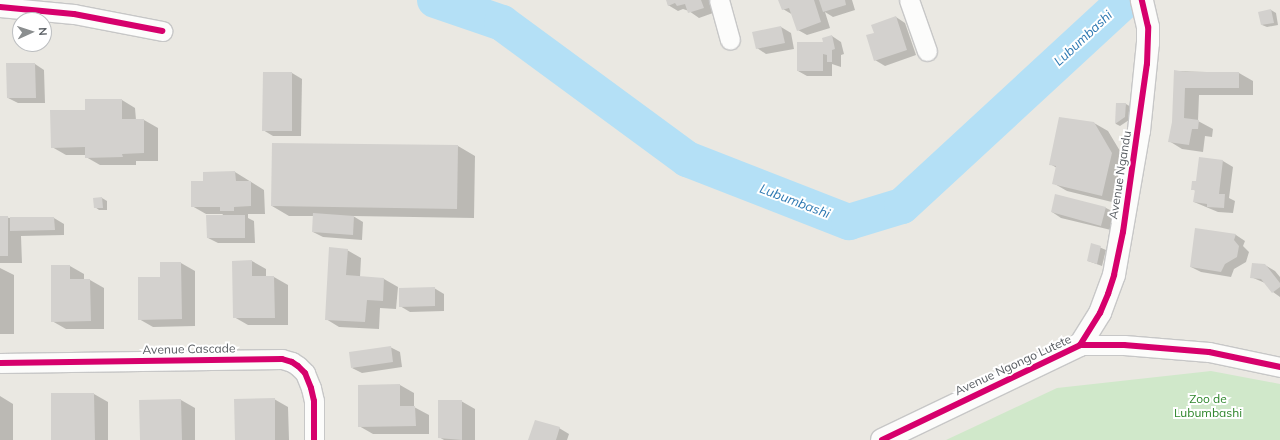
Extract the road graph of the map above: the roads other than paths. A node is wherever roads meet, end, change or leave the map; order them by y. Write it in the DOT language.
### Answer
graph roads {
  1 [pos="718,0"];
  2 [pos="909,0"];
  3 [pos="1143,3"];
  4 [pos="0,7"];
  5 [pos="76,7"];
  6 [pos="162,31"];
  7 [pos="730,40"];
  8 [pos="927,51"];
  9 [pos="1080,345"];
  10 [pos="0,363"];
  11 [pos="1280,367"];
  12 [pos="314,440"];
  13 [pos="882,440"];
  1 -- 7 [label="street"];
  2 -- 8 [label="street"];
  3 -- 9 [label="street, Avenue Ngandu"];
  4 -- 5 [label="street"];
  5 -- 6 [label="street"];
  9 -- 11 [label="street, Avenue Ngongo Lutete"];
  9 -- 13 [label="street, Avenue Ngongo Lutete"];
  10 -- 12 [label="street, Avenue Cascade"];
}
